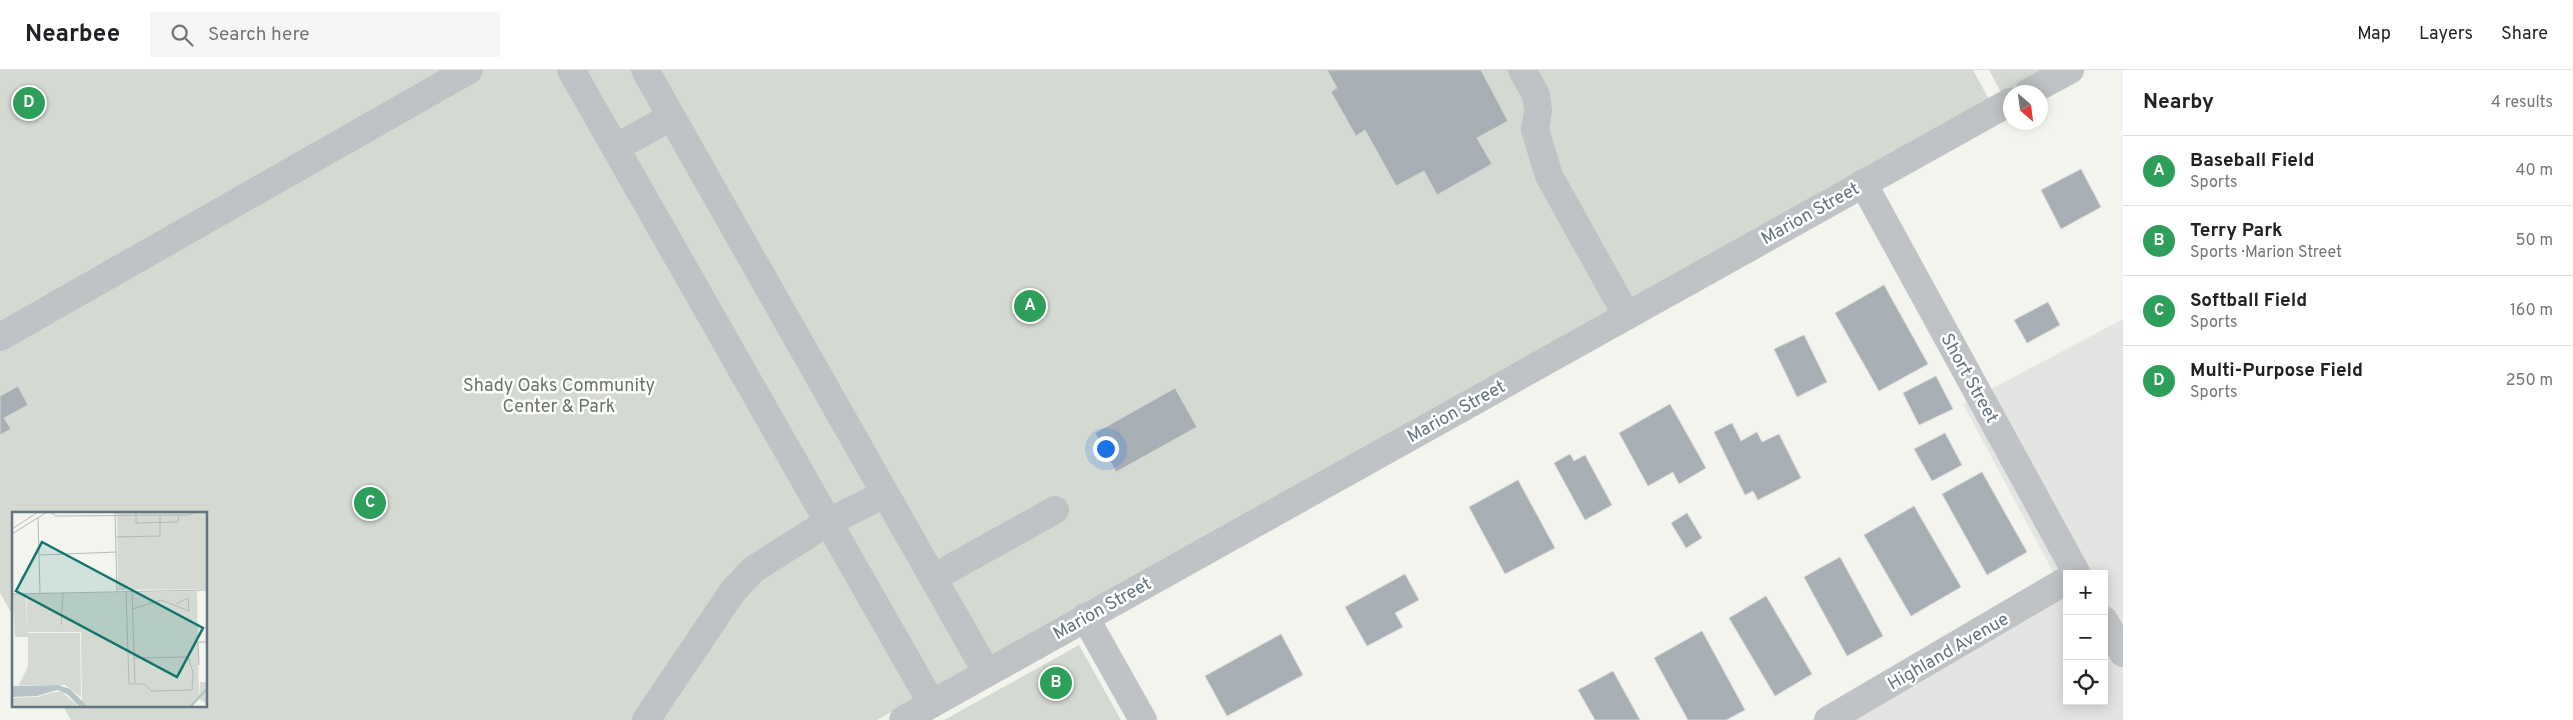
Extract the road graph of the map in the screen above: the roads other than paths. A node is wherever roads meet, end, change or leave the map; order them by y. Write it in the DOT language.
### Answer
graph roads {
  1 [pos="469,70"];
  2 [pos="645,70"];
  3 [pos="1522,70"];
  4 [pos="2070,70"];
  5 [pos="578,72"];
  6 [pos="2042,85"];
  7 [pos="2003,106"];
  8 [pos="671,117"];
  9 [pos="615,148"];
  10 [pos="1863,183"];
  11 [pos="1627,316"];
  12 [pos="0,338"];
  13 [pos="885,494"];
  14 [pos="1055,510"];
  15 [pos="828,522"];
  16 [pos="2075,570"];
  17 [pos="933,578"];
  18 [pos="2063,582"];
  19 [pos="1085,617"];
  20 [pos="2108,627"];
  21 [pos="2123,653"];
  22 [pos="986,673"];
  23 [pos="932,704"];
  24 [pos="646,720"];
  25 [pos="902,720"];
  26 [pos="1143,720"];
  27 [pos="1828,720"];
  1 -- 12 [label="street"];
  2 -- 8 [label="street"];
  3 -- 11 [label="street"];
  4 -- 6 [label="street"];
  5 -- 9 [label="street"];
  7 -- 10 [label="street, Marion Street"];
  8 -- 9 [label="street"];
  8 -- 13 [label="street"];
  9 -- 15 [label="street"];
  10 -- 11 [label="street, Marion Street"];
  10 -- 16 [label="street, Short Street"];
  11 -- 19 [label="street, Marion Street"];
  13 -- 15 [label="street"];
  13 -- 17 [label="street"];
  14 -- 17 [label="street"];
  15 -- 23 [label="street"];
  15 -- 24 [label="street"];
  17 -- 22 [label="street"];
  18 -- 27 [label="street, Highland Avenue"];
  19 -- 22 [label="street, Marion Street"];
  19 -- 26 [label="street"];
  20 -- 21 [label="street"];
  22 -- 23 [label="street, Marion Street"];
  23 -- 25 [label="street, Marion Street"];
}
